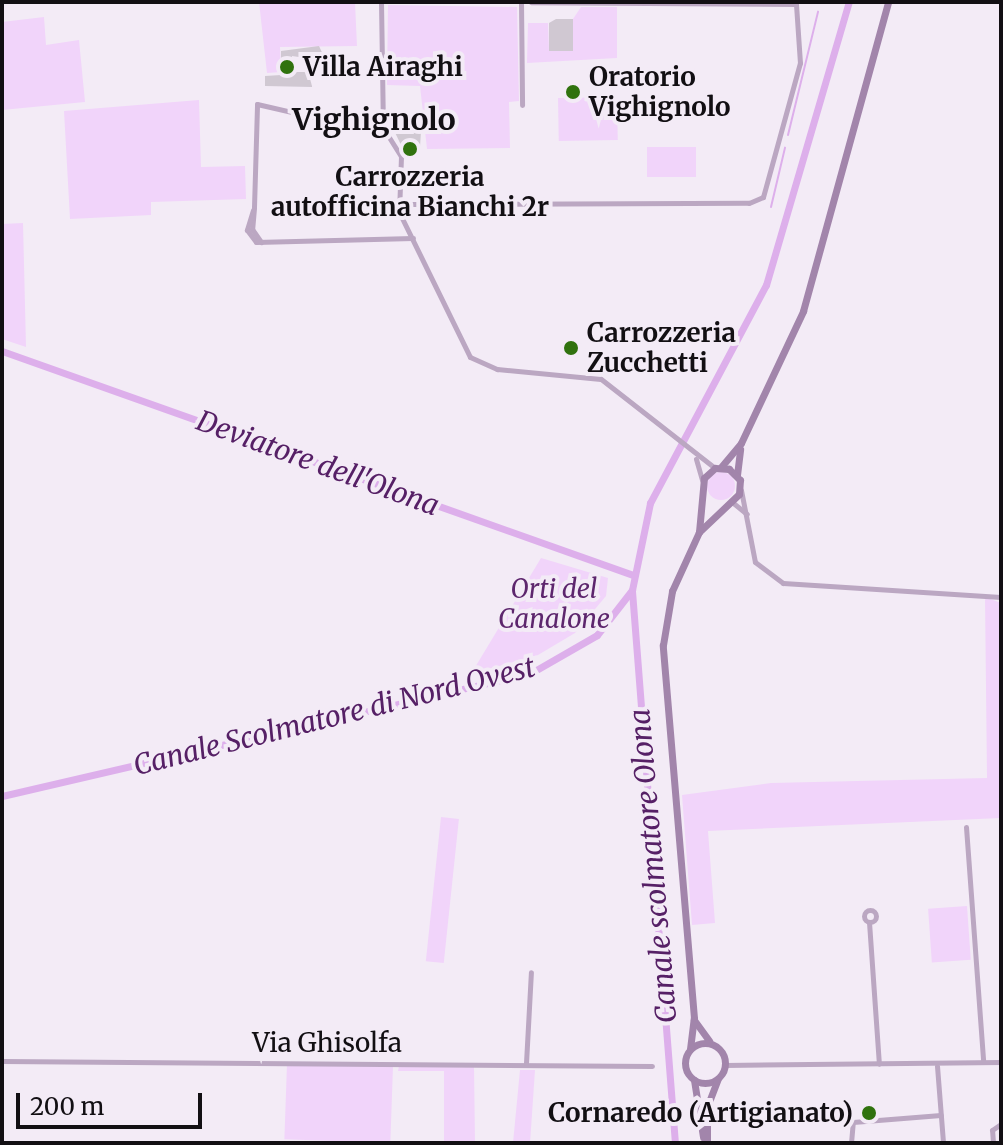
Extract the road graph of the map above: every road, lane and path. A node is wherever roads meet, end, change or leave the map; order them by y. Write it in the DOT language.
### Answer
graph roads {
  1 [pos="381,2"];
  2 [pos="521,2"];
  3 [pos="531,2"];
  4 [pos="888,2"];
  5 [pos="522,105"];
  6 [pos="383,133"];
  7 [pos="407,207"];
  8 [pos="413,238"];
  9 [pos="741,443"];
  10 [pos="693,455"];
  11 [pos="718,468"];
  12 [pos="737,475"];
  13 [pos="703,482"];
  14 [pos="741,489"];
  15 [pos="705,496"];
  16 [pos="732,502"];
  17 [pos="723,505"];
  18 [pos="749,519"];
  19 [pos="699,532"];
  20 [pos="1001,597"];
  21 [pos="966,827"];
  22 [pos="869,922"];
  23 [pos="531,972"];
  24 [pos="694,1018"];
  25 [pos="709,1041"];
  26 [pos="690,1049"];
  27 [pos="2,1061"];
  28 [pos="983,1061"];
  29 [pos="1001,1062"];
  30 [pos="526,1063"];
  31 [pos="879,1064"];
  32 [pos="725,1065"];
  33 [pos="652,1066"];
  34 [pos="937,1066"];
  35 [pos="718,1079"];
  36 [pos="694,1080"];
  37 [pos="941,1115"];
  38 [pos="1001,1124"];
  39 [pos="707,1141"];
  40 [pos="851,1143"];
  41 [pos="943,1143"];
  42 [pos="993,1143"];
  1 -- 6 [label="street"];
  2 -- 5 [label="street"];
  3 -- 7 [label="street"];
  4 -- 9 [label="main road"];
  6 -- 7 [label="street"];
  6 -- 8 [label="street"];
  7 -- 8 [label="street"];
  8 -- 10 [label="street"];
  9 -- 11 [label="main road"];
  9 -- 12 [label="main road"];
  10 -- 11 [label="street"];
  10 -- 13 [label="street"];
  11 -- 12 [label="main road"];
  11 -- 13 [label="main road"];
  12 -- 14 [label="main road"];
  13 -- 15 [label="main road"];
  14 -- 16 [label="main road"];
  14 -- 18 [label="street"];
  15 -- 17 [label="main road"];
  15 -- 19 [label="main road"];
  16 -- 17 [label="main road"];
  16 -- 18 [label="street"];
  17 -- 19 [label="main road"];
  18 -- 20 [label="street"];
  19 -- 24 [label="main road"];
  21 -- 28 [label="street"];
  22 -- 31 [label="street"];
  23 -- 30 [label="street"];
  24 -- 25 [label="main road"];
  24 -- 26 [label="main road"];
  25 -- 26 [label="main road"];
  25 -- 32 [label="main road"];
  26 -- 36 [label="main road"];
  27 -- 30 [label="street, Via Ghisolfa"];
  28 -- 29 [label="street"];
  28 -- 34 [label="street"];
  30 -- 33 [label="street, Via Ghisolfa"];
  31 -- 32 [label="street"];
  31 -- 34 [label="street"];
  32 -- 35 [label="main road"];
  34 -- 37 [label="street"];
  35 -- 36 [label="main road"];
  35 -- 39 [label="main road"];
  36 -- 39 [label="main road"];
  37 -- 40 [label="street"];
  37 -- 41 [label="street"];
  38 -- 42 [label="street"];
}
